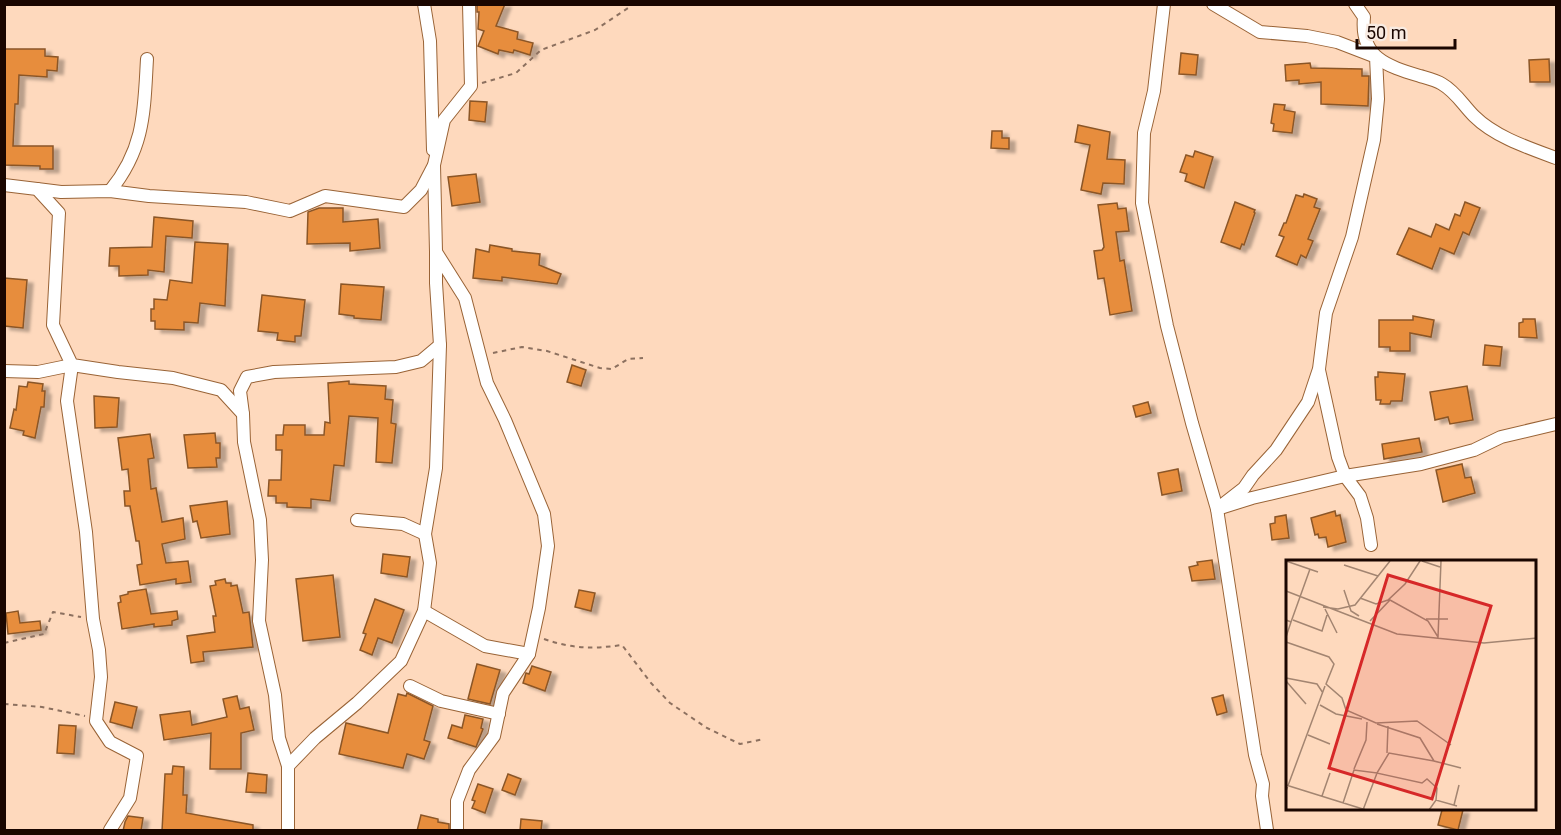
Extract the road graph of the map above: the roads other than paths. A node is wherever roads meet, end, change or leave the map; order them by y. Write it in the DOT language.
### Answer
graph roads {
  1 [pos="424,4"];
  2 [pos="469,4"];
  3 [pos="1164,4"];
  4 [pos="1213,4"];
  5 [pos="1354,4"];
  6 [pos="1376,57"];
  7 [pos="147,59"];
  8 [pos="1557,158"];
  9 [pos="434,165"];
  10 [pos="4,185"];
  11 [pos="37,189"];
  12 [pos="110,191"];
  13 [pos="436,252"];
  14 [pos="440,345"];
  15 [pos="72,365"];
  16 [pos="1318,369"];
  17 [pos="4,371"];
  18 [pos="243,414"];
  19 [pos="1557,424"];
  20 [pos="1345,476"];
  21 [pos="1217,509"];
  22 [pos="357,520"];
  23 [pos="425,534"];
  24 [pos="1371,545"];
  25 [pos="424,610"];
  26 [pos="529,654"];
  27 [pos="410,686"];
  28 [pos="499,714"];
  29 [pos="288,766"];
  30 [pos="110,831"];
  31 [pos="288,831"];
  32 [pos="457,831"];
  33 [pos="1267,831"];
  1 -- 9 [label="street"];
  2 -- 9 [label="street"];
  3 -- 21 [label="street"];
  4 -- 6 [label="street"];
  5 -- 6 [label="street"];
  6 -- 8 [label="street"];
  6 -- 16 [label="street"];
  7 -- 12 [label="street"];
  9 -- 12 [label="street"];
  9 -- 13 [label="street"];
  10 -- 11 [label="street"];
  11 -- 12 [label="street"];
  11 -- 15 [label="street"];
  13 -- 14 [label="street"];
  13 -- 26 [label="street"];
  14 -- 18 [label="street"];
  14 -- 23 [label="street"];
  15 -- 17 [label="street"];
  15 -- 18 [label="street"];
  15 -- 30 [label="street"];
  16 -- 20 [label="street"];
  16 -- 21 [label="street"];
  18 -- 29 [label="street"];
  19 -- 20 [label="street"];
  20 -- 21 [label="street"];
  20 -- 24 [label="street"];
  21 -- 33 [label="street"];
  22 -- 23 [label="street"];
  23 -- 25 [label="street"];
  25 -- 26 [label="street"];
  25 -- 29 [label="street"];
  26 -- 28 [label="street"];
  27 -- 28 [label="street"];
  28 -- 32 [label="street"];
  29 -- 31 [label="street"];
}
